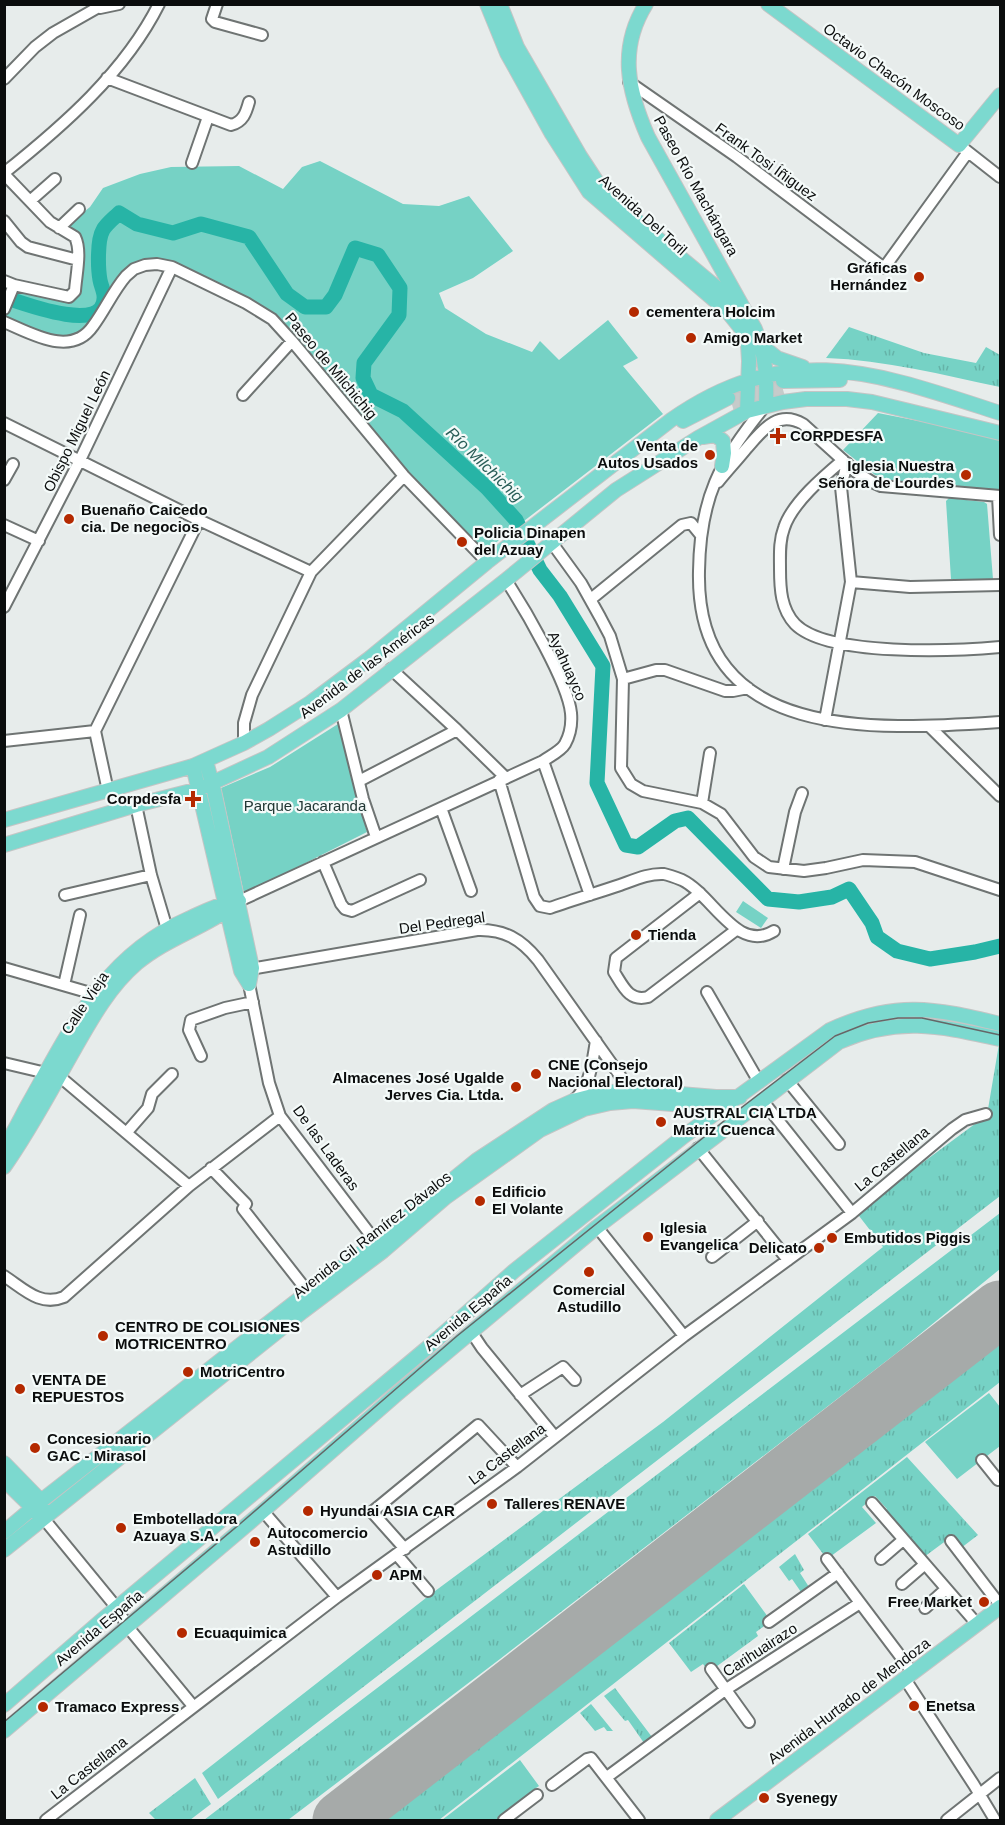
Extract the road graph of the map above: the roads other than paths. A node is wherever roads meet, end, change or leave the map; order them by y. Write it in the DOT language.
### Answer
graph roads {
  1 [pos="119,4"];
  2 [pos="159,4"];
  3 [pos="218,4"];
  4 [pos="487,4"];
  5 [pos="500,4"];
  6 [pos="646,4"];
  7 [pos="768,4"];
  8 [pos="102,6"];
  9 [pos="262,35"];
  10 [pos="107,78"];
  11 [pos="4,79"];
  12 [pos="630,82"];
  13 [pos="1000,95"];
  14 [pos="249,102"];
  15 [pos="208,117"];
  16 [pos="963,148"];
  17 [pos="192,163"];
  18 [pos="4,173"];
  19 [pos="1000,177"];
  20 [pos="55,179"];
  21 [pos="30,201"];
  22 [pos="79,209"];
  23 [pos="4,221"];
  24 [pos="59,228"];
  25 [pos="78,260"];
  26 [pos="172,267"];
  27 [pos="10,286"];
  28 [pos="4,309"];
  29 [pos="745,311"];
  30 [pos="4,322"];
  31 [pos="748,337"];
  32 [pos="292,341"];
  33 [pos="762,346"];
  34 [pos="749,352"];
  35 [pos="817,369"];
  36 [pos="767,374"];
  37 [pos="749,379"];
  38 [pos="243,395"];
  39 [pos="728,399"];
  40 [pos="766,406"];
  41 [pos="747,411"];
  42 [pos="1000,413"];
  43 [pos="4,423"];
  44 [pos="995,431"];
  45 [pos="741,435"];
  46 [pos="698,438"];
  47 [pos="80,460"];
  48 [pos="845,462"];
  49 [pos="13,464"];
  50 [pos="722,466"];
  51 [pos="404,476"];
  52 [pos="4,480"];
  53 [pos="710,491"];
  54 [pos="999,496"];
  55 [pos="199,520"];
  56 [pos="4,525"];
  57 [pos="700,534"];
  58 [pos="1000,535"];
  59 [pos="39,541"];
  60 [pos="551,544"];
  61 [pos="487,562"];
  62 [pos="311,572"];
  63 [pos="506,580"];
  64 [pos="851,582"];
  65 [pos="1000,585"];
  66 [pos="591,599"];
  67 [pos="4,607"];
  68 [pos="841,643"];
  69 [pos="1000,647"];
  70 [pos="391,669"];
  71 [pos="623,679"];
  72 [pos="748,688"];
  73 [pos="341,710"];
  74 [pos="825,720"];
  75 [pos="1000,722"];
  76 [pos="930,727"];
  77 [pos="457,730"];
  78 [pos="95,731"];
  79 [pos="4,741"];
  80 [pos="244,743"];
  81 [pos="710,753"];
  82 [pos="543,761"];
  83 [pos="200,764"];
  84 [pos="502,778"];
  85 [pos="359,781"];
  86 [pos="206,786"];
  87 [pos="108,792"];
  88 [pos="802,793"];
  89 [pos="1000,796"];
  90 [pos="702,802"];
  91 [pos="136,805"];
  92 [pos="441,808"];
  93 [pos="4,820"];
  94 [pos="376,837"];
  95 [pos="5,848"];
  96 [pos="322,862"];
  97 [pos="783,869"];
  98 [pos="151,875"];
  99 [pos="420,880"];
  100 [pos="1000,890"];
  101 [pos="471,891"];
  102 [pos="700,893"];
  103 [pos="590,894"];
  104 [pos="65,895"];
  105 [pos="230,905"];
  106 [pos="81,915"];
  107 [pos="167,928"];
  108 [pos="736,930"];
  109 [pos="774,931"];
  110 [pos="4,968"];
  111 [pos="247,970"];
  112 [pos="249,984"];
  113 [pos="64,985"];
  114 [pos="707,992"];
  115 [pos="94,994"];
  116 [pos="253,1002"];
  117 [pos="1000,1024"];
  118 [pos="1000,1039"];
  119 [pos="596,1041"];
  120 [pos="201,1056"];
  121 [pos="4,1063"];
  122 [pos="53,1074"];
  123 [pos="172,1074"];
  124 [pos="787,1080"];
  125 [pos="759,1082"];
  126 [pos="632,1096"];
  127 [pos="740,1097"];
  128 [pos="762,1100"];
  129 [pos="573,1101"];
  130 [pos="673,1104"];
  131 [pos="724,1108"];
  132 [pos="749,1110"];
  133 [pos="986,1114"];
  134 [pos="280,1116"];
  135 [pos="126,1132"];
  136 [pos="684,1136"];
  137 [pos="839,1144"];
  138 [pos="4,1146"];
  139 [pos="698,1148"];
  140 [pos="4,1167"];
  141 [pos="211,1168"];
  142 [pos="189,1186"];
  143 [pos="452,1187"];
  144 [pos="852,1213"];
  145 [pos="758,1221"];
  146 [pos="597,1227"];
  147 [pos="379,1246"];
  148 [pos="712,1257"];
  149 [pos="788,1260"];
  150 [pos="4,1276"];
  151 [pos="308,1292"];
  152 [pos="472,1333"];
  153 [pos="684,1336"];
  154 [pos="575,1380"];
  155 [pos="520,1395"];
  156 [pos="555,1437"];
  157 [pos="982,1460"];
  158 [pos="4,1463"];
  159 [pos="517,1467"];
  160 [pos="4,1480"];
  161 [pos="1000,1481"];
  162 [pos="872,1503"];
  163 [pos="38,1505"];
  164 [pos="263,1511"];
  165 [pos="44,1519"];
  166 [pos="4,1532"];
  167 [pos="903,1540"];
  168 [pos="951,1541"];
  169 [pos="4,1550"];
  170 [pos="401,1552"];
  171 [pos="827,1559"];
  172 [pos="881,1559"];
  173 [pos="924,1565"];
  174 [pos="838,1573"];
  175 [pos="902,1584"];
  176 [pos="946,1589"];
  177 [pos="428,1591"];
  178 [pos="337,1597"];
  179 [pos="860,1603"];
  180 [pos="1000,1606"];
  181 [pos="117,1608"];
  182 [pos="925,1608"];
  183 [pos="769,1622"];
  184 [pos="977,1624"];
  185 [pos="127,1626"];
  186 [pos="711,1669"];
  187 [pos="909,1676"];
  188 [pos="725,1690"];
  189 [pos="4,1705"];
  190 [pos="193,1706"];
  191 [pos="749,1722"];
  192 [pos="4,1731"];
  193 [pos="607,1777"];
  194 [pos="1000,1778"];
  195 [pos="552,1785"];
  196 [pos="537,1795"];
  197 [pos="980,1796"];
  198 [pos="46,1821"];
  199 [pos="504,1821"];
  200 [pos="639,1821"];
  201 [pos="717,1821"];
  202 [pos="947,1821"];
  203 [pos="994,1821"];
  1 -- 8 [label="street"];
  2 -- 10 [label="street"];
  3 -- 9 [label="street"];
  4 -- 31 [label="main road, Avenida Del Toril"];
  5 -- 29 [label="main road, Avenida Del Toril"];
  6 -- 12 [label="main road, Paseo Río Machángara"];
  7 -- 16 [label="main road, Octavio Chacón Moscoso"];
  8 -- 11 [label="street"];
  10 -- 15 [label="street"];
  10 -- 18 [label="street"];
  12 -- 16 [label="street, Frank Tosi Íñiguez"];
  12 -- 29 [label="main road, Paseo Río Machángara"];
  13 -- 16 [label="main road"];
  14 -- 15 [label="street"];
  15 -- 17 [label="street"];
  16 -- 19 [label="street, Octavio Chacón Moscoso"];
  18 -- 21 [label="street"];
  20 -- 21 [label="street"];
  21 -- 24 [label="street"];
  22 -- 24 [label="street"];
  23 -- 25 [label="street"];
  24 -- 25 [label="street"];
  25 -- 27 [label="street"];
  26 -- 30 [label="street, Paseo de Milchichig"];
  26 -- 32 [label="street, Paseo de Milchichig"];
  26 -- 47 [label="street, Obispo Miguel León"];
  27 -- 28 [label="street"];
  29 -- 31 [label="main road, Paseo Río Machángara"];
  29 -- 33 [label="main road, Paseo Río Machángara"];
  31 -- 34 [label="main road, Paseo Río Machángara"];
  32 -- 38 [label="street"];
  32 -- 51 [label="street, Paseo de Milchichig"];
  33 -- 35 [label="main road"];
  33 -- 36 [label="main road, Paseo Río Machángara"];
  34 -- 37 [label="main road, Paseo Río Machángara"];
  34 -- 39 [label="main road"];
  35 -- 36 [label="main road, Avenida de las Américas"];
  35 -- 42 [label="main road, Avenida de las Américas"];
  36 -- 37 [label="main road, Avenida de las Américas"];
  36 -- 40 [label="main road, Paseo Río Machángara"];
  37 -- 39 [label="main road, Avenida de las Américas"];
  37 -- 41 [label="main road, Paseo Río Machángara"];
  39 -- 60 [label="main road, Avenida de las Américas"];
  39 -- 61 [label="main road, Avenida de las Américas"];
  40 -- 41 [label="main road, Avenida de las Américas"];
  40 -- 44 [label="main road, Avenida de las Américas"];
  40 -- 45 [label="street"];
  41 -- 45 [label="street"];
  41 -- 46 [label="main road, Avenida de las Américas"];
  42 -- 44 [label="main road, Avenida de las Américas"];
  43 -- 47 [label="street"];
  45 -- 50 [label="street"];
  46 -- 50 [label="main road"];
  46 -- 60 [label="main road, Avenida de las Américas"];
  47 -- 55 [label="street"];
  47 -- 59 [label="street, Obispo Miguel León"];
  48 -- 53 [label="street"];
  48 -- 54 [label="street"];
  48 -- 64 [label="street"];
  48 -- 68 [label="street"];
  49 -- 52 [label="street"];
  50 -- 53 [label="street"];
  51 -- 61 [label="street, Paseo de Milchichig"];
  51 -- 62 [label="street"];
  53 -- 57 [label="street"];
  54 -- 58 [label="street"];
  55 -- 62 [label="street"];
  55 -- 78 [label="street"];
  56 -- 59 [label="street"];
  57 -- 66 [label="street"];
  57 -- 72 [label="street"];
  59 -- 67 [label="street, Obispo Miguel León"];
  60 -- 63 [label="main road, Avenida de las Américas"];
  60 -- 66 [label="street"];
  61 -- 80 [label="main road, Avenida de las Américas"];
  62 -- 80 [label="street"];
  63 -- 70 [label="main road, Avenida de las Américas"];
  63 -- 82 [label="street, Ayahuayco"];
  64 -- 65 [label="street"];
  64 -- 68 [label="street"];
  66 -- 71 [label="street"];
  68 -- 69 [label="street"];
  68 -- 74 [label="street"];
  70 -- 73 [label="main road, Avenida de las Américas"];
  70 -- 77 [label="street"];
  71 -- 72 [label="street"];
  71 -- 90 [label="street"];
  72 -- 74 [label="street"];
  73 -- 85 [label="street"];
  73 -- 86 [label="main road, Avenida de las Américas"];
  74 -- 76 [label="street"];
  75 -- 76 [label="street"];
  76 -- 89 [label="street"];
  77 -- 84 [label="street"];
  77 -- 85 [label="street"];
  78 -- 79 [label="street"];
  78 -- 87 [label="street"];
  80 -- 83 [label="main road, Avenida de las Américas"];
  81 -- 90 [label="street"];
  82 -- 84 [label="street, Calle Vieja"];
  82 -- 103 [label="street"];
  83 -- 86 [label="main road, De las Laderas"];
  83 -- 87 [label="main road, Avenida de las Américas"];
  84 -- 92 [label="street, Calle Vieja"];
  84 -- 103 [label="street"];
  85 -- 94 [label="street"];
  86 -- 91 [label="main road, Avenida de las Américas"];
  86 -- 105 [label="main road, De las Laderas"];
  87 -- 93 [label="main road, Avenida de las Américas"];
  88 -- 97 [label="street"];
  90 -- 97 [label="street"];
  91 -- 95 [label="main road, Avenida de las Américas"];
  91 -- 98 [label="street"];
  92 -- 94 [label="street, Calle Vieja"];
  92 -- 101 [label="street"];
  94 -- 96 [label="street, Calle Vieja"];
  96 -- 99 [label="street"];
  96 -- 105 [label="street, Calle Vieja"];
  97 -- 100 [label="street"];
  98 -- 104 [label="street"];
  98 -- 107 [label="street"];
  102 -- 103 [label="street"];
  102 -- 108 [label="street"];
  102 -- 108 [label="street"];
  105 -- 107 [label="main road, Calle Vieja"];
  105 -- 111 [label="main road, De las Laderas"];
  105 -- 122 [label="main road, Calle Vieja"];
  106 -- 113 [label="street"];
  107 -- 115 [label="main road, Calle Vieja"];
  108 -- 109 [label="street"];
  110 -- 113 [label="street"];
  111 -- 112 [label="main road, De las Laderas"];
  111 -- 119 [label="street, Del Pedregal"];
  112 -- 116 [label="street, De las Laderas"];
  113 -- 115 [label="street"];
  114 -- 125 [label="street"];
  115 -- 122 [label="main road, Calle Vieja"];
  116 -- 120 [label="street"];
  116 -- 134 [label="street, De las Laderas"];
  117 -- 125 [label="main road, Avenida España"];
  118 -- 124 [label="main road, Avenida España"];
  119 -- 126 [label="street, Del Pedregal"];
  119 -- 129 [label="street"];
  121 -- 122 [label="street"];
  122 -- 135 [label="street"];
  122 -- 138 [label="main road, Calle Vieja"];
  122 -- 140 [label="main road, Calle Vieja"];
  123 -- 135 [label="street"];
  124 -- 128 [label="main road, Avenida España"];
  124 -- 137 [label="street"];
  125 -- 127 [label="main road, Avenida España"];
  126 -- 127 [label="main road, Avenida Gil Ramírez Dávalos"];
  126 -- 129 [label="main road, Avenida Gil Ramírez Dávalos"];
  126 -- 130 [label="main road, Avenida Gil Ramírez Dávalos"];
  126 -- 143 [label="main road, Avenida Gil Ramírez Dávalos"];
  127 -- 131 [label="main road, Avenida España"];
  128 -- 132 [label="main road, Avenida España"];
  128 -- 144 [label="street"];
  129 -- 143 [label="main road, Avenida Gil Ramírez Dávalos"];
  130 -- 131 [label="main road, Avenida Gil Ramírez Dávalos"];
  130 -- 136 [label="main road"];
  131 -- 132 [label="main road, Avenida Gil Ramírez Dávalos"];
  131 -- 136 [label="main road, Avenida España"];
  132 -- 139 [label="main road, Avenida España"];
  133 -- 144 [label="street, La Castellana"];
  134 -- 141 [label="street"];
  134 -- 147 [label="street, De las Laderas"];
  135 -- 142 [label="street"];
  136 -- 181 [label="main road, Avenida España"];
  139 -- 145 [label="street"];
  139 -- 146 [label="main road, Avenida España"];
  141 -- 142 [label="street"];
  141 -- 151 [label="street"];
  142 -- 150 [label="street"];
  143 -- 147 [label="main road, Avenida Gil Ramírez Dávalos"];
  144 -- 149 [label="street, La Castellana"];
  145 -- 148 [label="street"];
  145 -- 149 [label="street"];
  146 -- 152 [label="main road, Avenida España"];
  146 -- 153 [label="street"];
  147 -- 151 [label="main road, Avenida Gil Ramírez Dávalos"];
  147 -- 165 [label="main road, Avenida Gil Ramírez Dávalos"];
  149 -- 153 [label="street, La Castellana"];
  151 -- 163 [label="main road, Avenida Gil Ramírez Dávalos"];
  152 -- 155 [label="street"];
  152 -- 164 [label="main road, Avenida España"];
  153 -- 156 [label="street, La Castellana"];
  154 -- 155 [label="street"];
  155 -- 156 [label="street"];
  156 -- 159 [label="street, La Castellana"];
  157 -- 161 [label="street"];
  158 -- 163 [label="main road"];
  159 -- 170 [label="street, La Castellana"];
  159 -- 170 [label="street"];
  160 -- 163 [label="main road"];
  162 -- 167 [label="street"];
  163 -- 165 [label="main road"];
  163 -- 166 [label="main road, Avenida Gil Ramírez Dávalos"];
  164 -- 178 [label="street"];
  164 -- 185 [label="main road, Avenida España"];
  165 -- 169 [label="main road, Avenida Gil Ramírez Dávalos"];
  165 -- 181 [label="street"];
  167 -- 172 [label="street"];
  167 -- 173 [label="street"];
  168 -- 180 [label="street"];
  170 -- 177 [label="street"];
  170 -- 178 [label="street, La Castellana"];
  171 -- 174 [label="street"];
  173 -- 175 [label="street"];
  173 -- 176 [label="street"];
  174 -- 179 [label="street"];
  174 -- 183 [label="street"];
  176 -- 182 [label="street"];
  176 -- 184 [label="street"];
  178 -- 190 [label="street, La Castellana"];
  179 -- 187 [label="street"];
  179 -- 188 [label="street, Carihuairazo"];
  180 -- 184 [label="main road, Avenida Hurtado de Mendoza"];
  181 -- 185 [label="street"];
  181 -- 189 [label="main road, Avenida España"];
  184 -- 187 [label="main road, Avenida Hurtado de Mendoza"];
  185 -- 190 [label="street"];
  185 -- 192 [label="main road, Avenida España"];
  186 -- 188 [label="street"];
  187 -- 197 [label="street"];
  187 -- 201 [label="main road, Avenida Hurtado de Mendoza"];
  188 -- 191 [label="street"];
  188 -- 193 [label="street, Carihuairazo"];
  190 -- 198 [label="street, La Castellana"];
  193 -- 195 [label="street"];
  193 -- 200 [label="street"];
  194 -- 197 [label="street"];
  196 -- 199 [label="street"];
  197 -- 202 [label="street"];
  197 -- 203 [label="street"];
}
